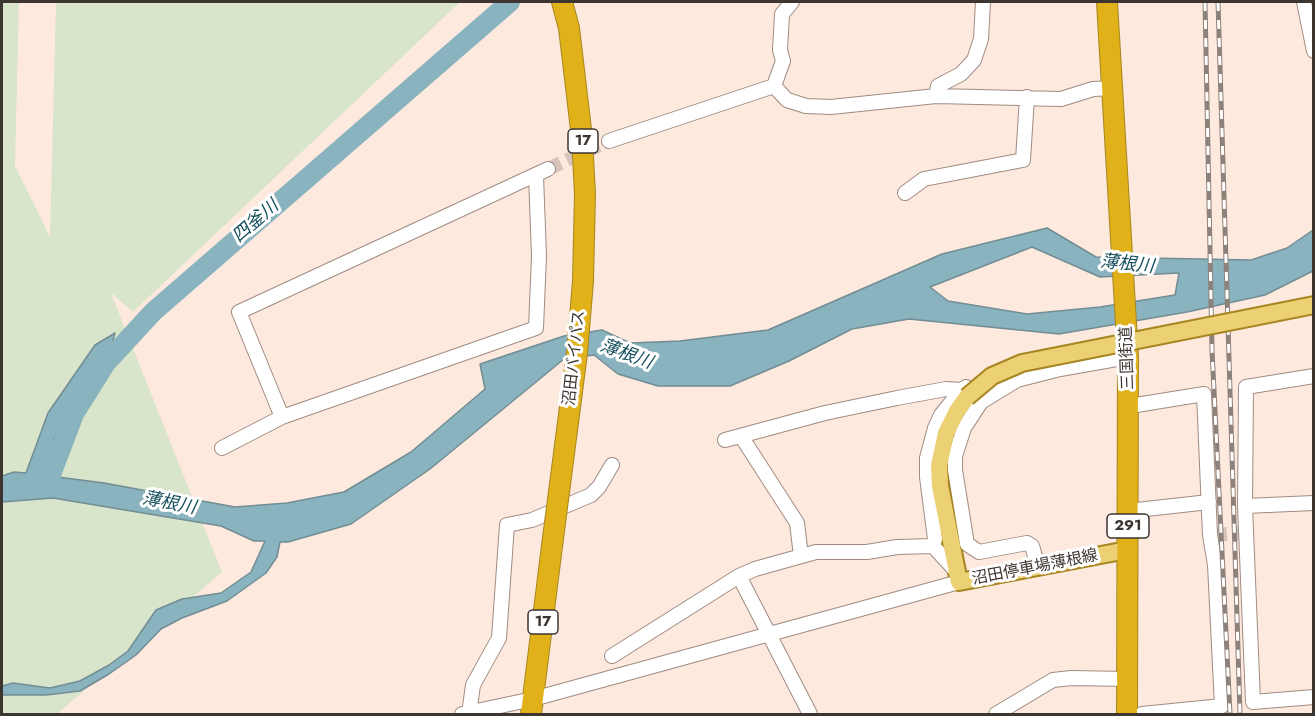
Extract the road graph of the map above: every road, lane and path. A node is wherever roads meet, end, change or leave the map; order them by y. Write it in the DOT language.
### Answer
graph roads {
  1 [pos="562,2"];
  2 [pos="792,2"];
  3 [pos="983,2"];
  4 [pos="1107,2"];
  5 [pos="1304,2"];
  6 [pos="1314,51"];
  7 [pos="774,86"];
  8 [pos="1112,88"];
  9 [pos="936,96"];
  10 [pos="1027,97"];
  11 [pos="609,141"];
  12 [pos="905,193"];
  13 [pos="1314,305"];
  14 [pos="1128,357"];
  15 [pos="1314,376"];
  16 [pos="1005,386"];
  17 [pos="964,394"];
  18 [pos="1130,406"];
  19 [pos="282,417"];
  20 [pos="741,436"];
  21 [pos="725,440"];
  22 [pos="222,447"];
  23 [pos="612,465"];
  24 [pos="1209,502"];
  25 [pos="1314,503"];
  26 [pos="1245,506"];
  27 [pos="1128,511"];
  28 [pos="933,546"];
  29 [pos="1127,550"];
  30 [pos="801,556"];
  31 [pos="1038,567"];
  32 [pos="739,576"];
  33 [pos="958,577"];
  34 [pos="769,634"];
  35 [pos="612,656"];
  36 [pos="1127,679"];
  37 [pos="1314,697"];
  38 [pos="532,707"];
  39 [pos="467,714"];
  40 [pos="810,714"];
  41 [pos="996,714"];
  42 [pos="1127,714"];
  43 [pos="1142,714"];
  1 -- 38 [label="highway, 沼田バイパス / 17, bridge"];
  2 -- 7 [label="street"];
  3 -- 9 [label="street"];
  4 -- 8 [label="highway, 三国街道 / 291"];
  5 -- 6 [label="street"];
  7 -- 9 [label="street"];
  7 -- 11 [label="street"];
  8 -- 10 [label="street"];
  8 -- 14 [label="highway, 三国街道 / 291"];
  9 -- 10 [label="street"];
  10 -- 12 [label="street"];
  13 -- 17 [label="main road, 沼田停車場薄根線, bridge"];
  14 -- 16 [label="street"];
  14 -- 18 [label="highway, 三国街道 / 291"];
  15 -- 26 [label="street"];
  16 -- 17 [label="street"];
  16 -- 31 [label="street"];
  17 -- 20 [label="street"];
  17 -- 28 [label="street"];
  17 -- 33 [label="main road, 沼田停車場薄根線"];
  18 -- 24 [label="street"];
  18 -- 27 [label="highway, 三国街道 / 291"];
  19 -- 19 [label="street"];
  19 -- 22 [label="street"];
  20 -- 21 [label="street"];
  20 -- 30 [label="street"];
  23 -- 39 [label="street"];
  24 -- 27 [label="street"];
  24 -- 43 [label="street"];
  25 -- 26 [label="street"];
  26 -- 37 [label="street"];
  27 -- 29 [label="highway, 三国街道 / 291"];
  28 -- 30 [label="street"];
  28 -- 33 [label="street"];
  29 -- 31 [label="main road, 沼田停車場薄根線"];
  29 -- 36 [label="highway, 三国街道 / 291"];
  30 -- 32 [label="street"];
  31 -- 33 [label="main road, 沼田停車場薄根線"];
  32 -- 34 [label="street"];
  32 -- 35 [label="street"];
  33 -- 34 [label="street"];
  34 -- 38 [label="street"];
  34 -- 40 [label="street"];
  36 -- 41 [label="street"];
  36 -- 42 [label="highway, 三国街道 / 291"];
  38 -- 39 [label="street"];
}
